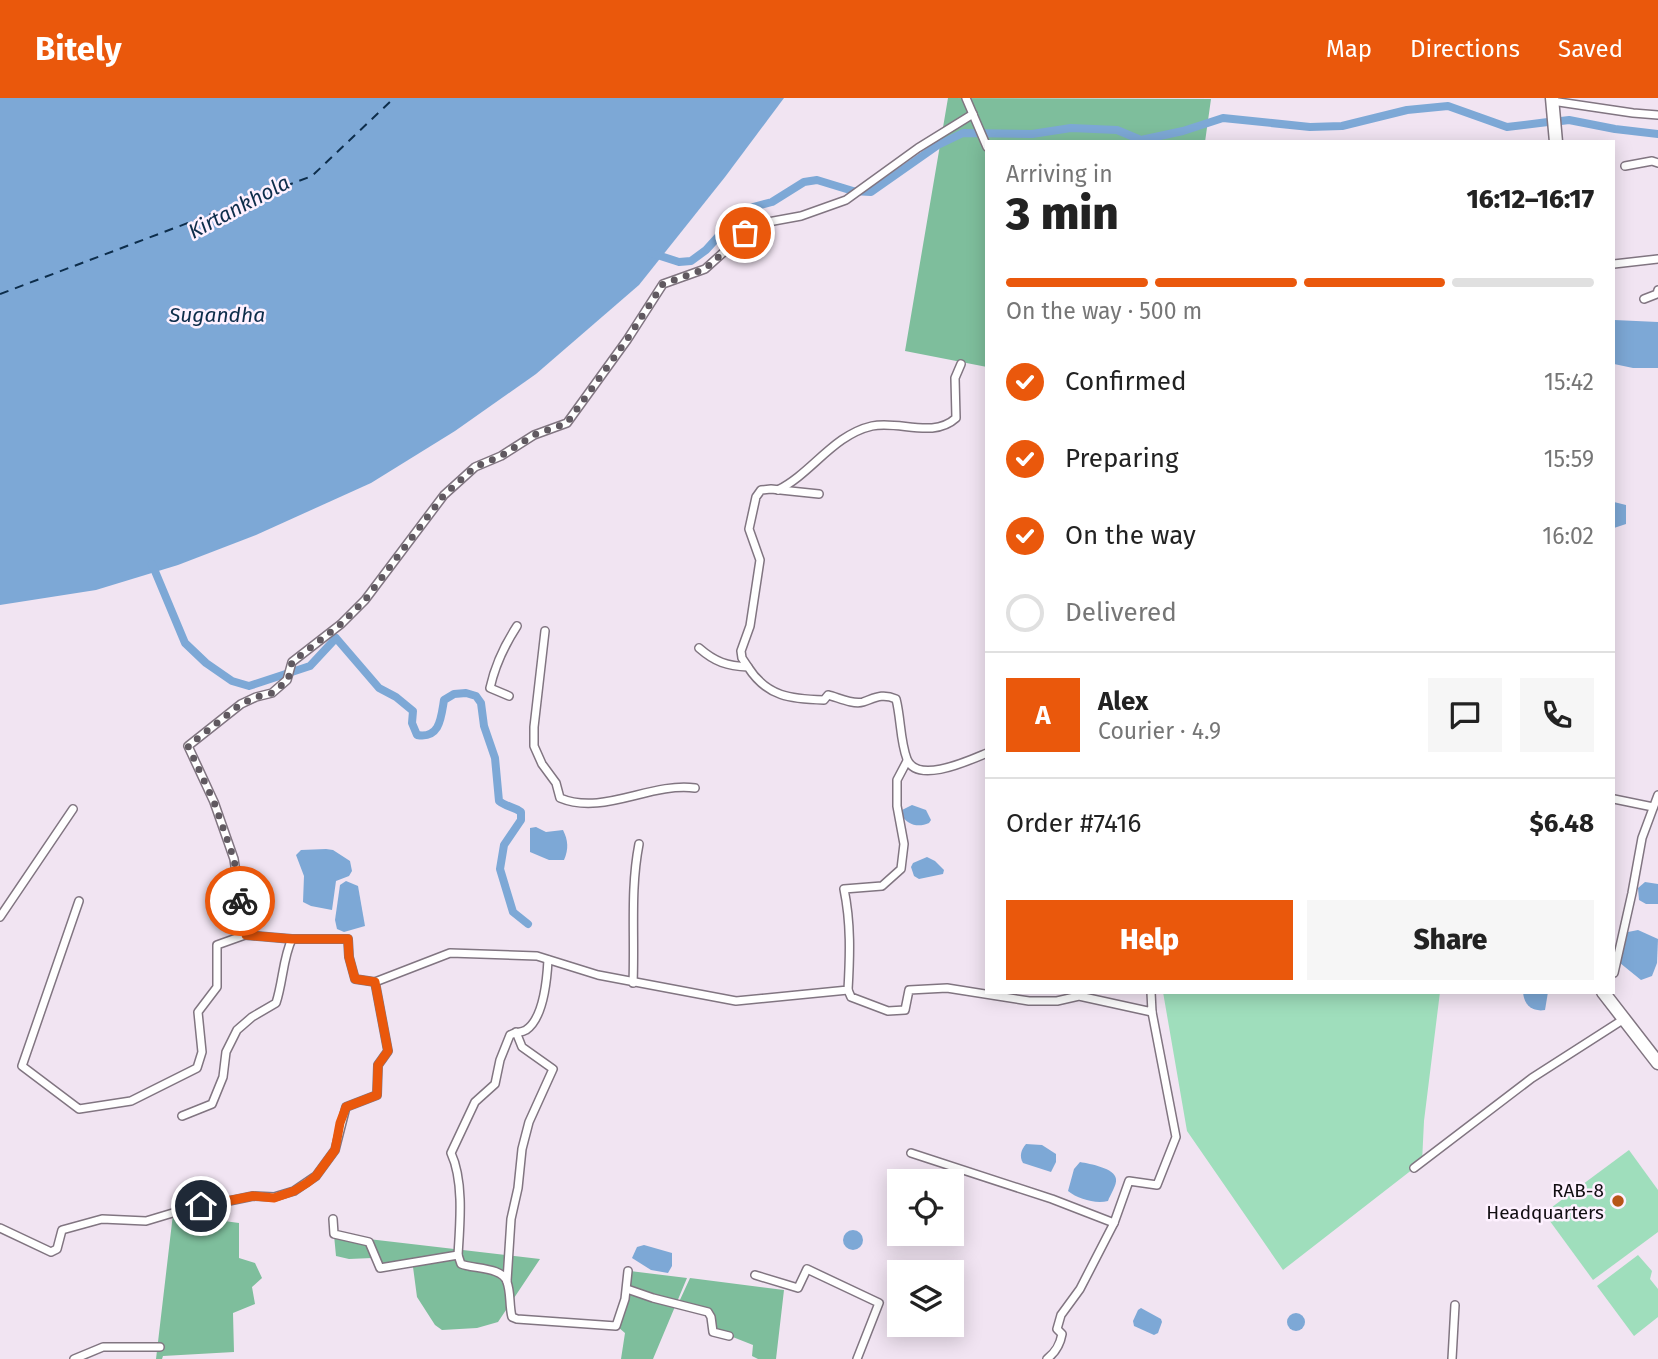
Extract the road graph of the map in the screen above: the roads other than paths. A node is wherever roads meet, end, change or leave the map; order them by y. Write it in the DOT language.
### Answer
graph roads {
  1 [pos="966,98"];
  2 [pos="1552,100"];
  3 [pos="973,114"];
  4 [pos="1658,115"];
  5 [pos="1556,140"];
  6 [pos="985,142"];
  7 [pos="1658,163"];
  8 [pos="1625,166"];
  9 [pos="1658,259"];
  10 [pos="1615,264"];
  11 [pos="1658,290"];
  12 [pos="1644,299"];
  13 [pos="961,364"];
  14 [pos="778,490"];
  15 [pos="819,494"];
  16 [pos="517,626"];
  17 [pos="545,631"];
  18 [pos="699,648"];
  19 [pos="748,667"];
  20 [pos="509,696"];
  21 [pos="985,754"];
  22 [pos="907,761"];
  23 [pos="695,788"];
  24 [pos="1658,795"];
  25 [pos="1615,799"];
  26 [pos="1653,807"];
  27 [pos="73,809"];
  28 [pos="639,844"];
  29 [pos="79,901"];
  30 [pos="0,917"];
  31 [pos="246,935"];
  32 [pos="292,939"];
  33 [pos="548,960"];
  34 [pos="1615,970"];
  35 [pos="375,982"];
  36 [pos="633,983"];
  37 [pos="848,990"];
  38 [pos="1151,994"];
  39 [pos="1607,994"];
  40 [pos="1152,1012"];
  41 [pos="1624,1019"];
  42 [pos="516,1032"];
  43 [pos="1658,1063"];
  44 [pos="182,1116"];
  45 [pos="911,1153"];
  46 [pos="1414,1168"];
  47 [pos="333,1219"];
  48 [pos="1114,1223"];
  49 [pos="0,1228"];
  50 [pos="458,1255"];
  51 [pos="628,1271"];
  52 [pos="755,1275"];
  53 [pos="508,1281"];
  54 [pos="627,1289"];
  55 [pos="1455,1305"];
  56 [pos="729,1336"];
  57 [pos="160,1347"];
  58 [pos="74,1359"];
  59 [pos="857,1359"];
  60 [pos="1047,1359"];
  61 [pos="1452,1359"];
  1 -- 3 [label="street"];
  2 -- 4 [label="street"];
  2 -- 5 [label="highway"];
  3 -- 6 [label="street"];
  3 -- 31 [label="street"];
  7 -- 8 [label="street"];
  9 -- 10 [label="street"];
  11 -- 12 [label="street"];
  13 -- 14 [label="street"];
  14 -- 15 [label="street"];
  14 -- 19 [label="street"];
  16 -- 20 [label="street"];
  17 -- 23 [label="street"];
  18 -- 19 [label="street"];
  19 -- 22 [label="street"];
  21 -- 22 [label="street"];
  22 -- 37 [label="street"];
  24 -- 26 [label="street"];
  25 -- 26 [label="street"];
  26 -- 34 [label="street"];
  27 -- 30 [label="street"];
  28 -- 36 [label="street"];
  29 -- 31 [label="street"];
  31 -- 32 [label="street"];
  32 -- 35 [label="street"];
  32 -- 44 [label="street"];
  33 -- 35 [label="street"];
  33 -- 36 [label="street"];
  33 -- 42 [label="street"];
  35 -- 49 [label="street"];
  36 -- 37 [label="street"];
  37 -- 40 [label="street"];
  38 -- 40 [label="street"];
  39 -- 41 [label="highway"];
  40 -- 48 [label="street"];
  41 -- 43 [label="highway"];
  41 -- 46 [label="street"];
  42 -- 50 [label="street"];
  42 -- 53 [label="street"];
  45 -- 48 [label="street"];
  47 -- 50 [label="street"];
  48 -- 60 [label="street"];
  50 -- 53 [label="street"];
  51 -- 54 [label="street"];
  52 -- 59 [label="street"];
  53 -- 54 [label="street"];
  54 -- 56 [label="street"];
  55 -- 61 [label="street"];
  57 -- 58 [label="street"];
}
